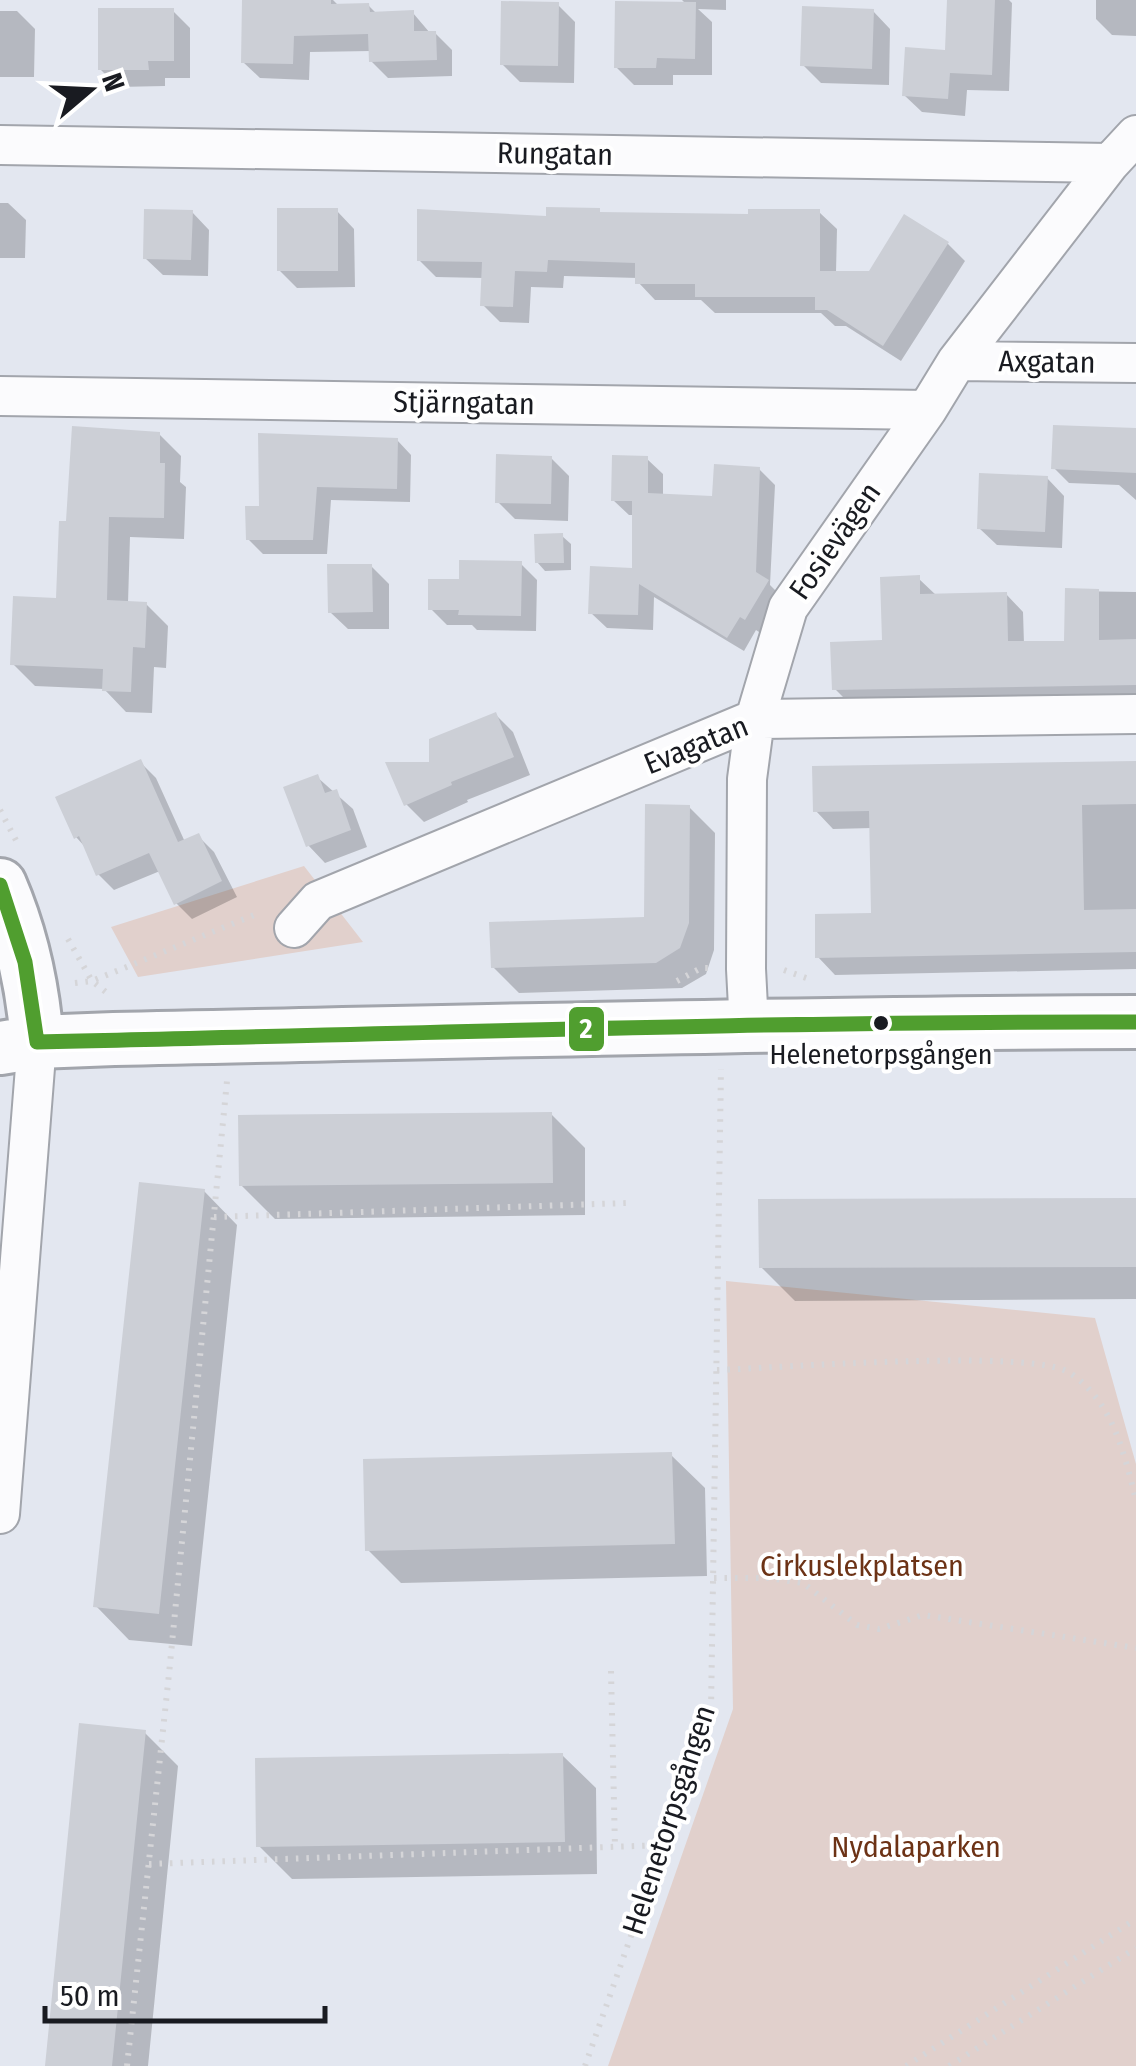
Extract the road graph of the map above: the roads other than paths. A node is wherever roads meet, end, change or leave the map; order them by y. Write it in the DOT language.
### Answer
graph roads {
  1 [pos="1136,135"];
  2 [pos="0,145"];
  3 [pos="1110,163"];
  4 [pos="957,361"];
  5 [pos="1136,363"];
  6 [pos="0,396"];
  7 [pos="927,410"];
  8 [pos="1136,714"];
  9 [pos="756,719"];
  10 [pos="13,873"];
  11 [pos="294,928"];
  12 [pos="1136,1022"];
  13 [pos="736,1027"];
  14 [pos="18,1044"];
  15 [pos="0,1514"];
  1 -- 3 [label="street, Fosievägen"];
  2 -- 3 [label="street, Rungatan"];
  3 -- 4 [label="street, Fosievägen"];
  4 -- 5 [label="street, Axgatan"];
  4 -- 7 [label="street, Fosievägen"];
  6 -- 7 [label="street, Stjärngatan"];
  7 -- 9 [label="street, Fosievägen"];
  8 -- 9 [label="street, Evagatan"];
  9 -- 11 [label="street, Evagatan"];
  9 -- 13 [label="street, Fosievägen"];
  10 -- 14 [label="main road"];
  12 -- 13 [label="main road"];
  13 -- 14 [label="main road"];
  14 -- 15 [label="street"];
}
